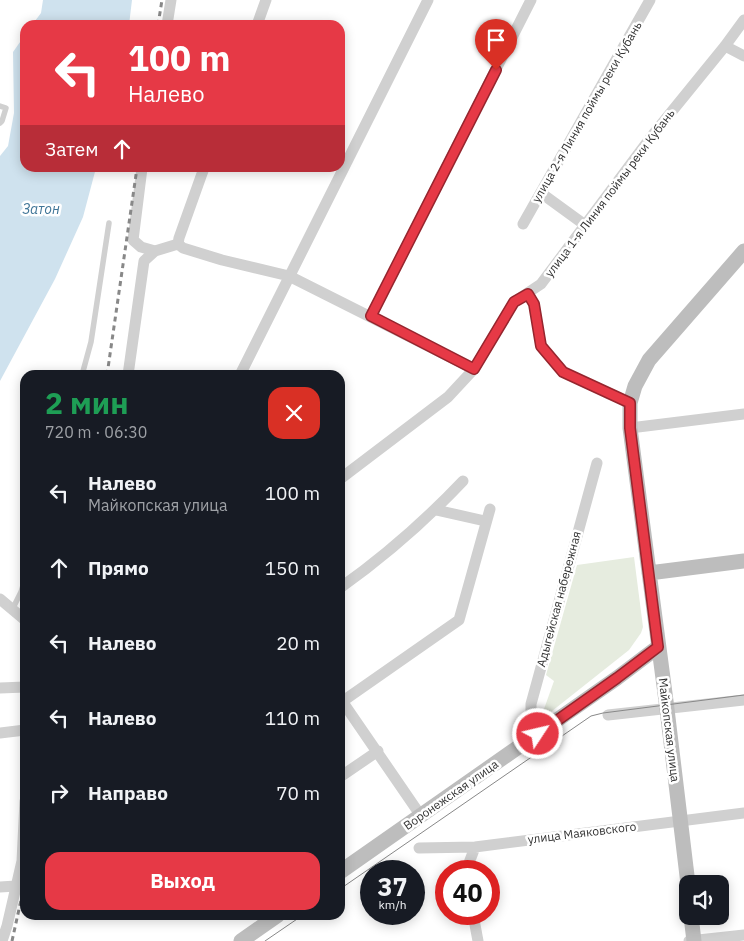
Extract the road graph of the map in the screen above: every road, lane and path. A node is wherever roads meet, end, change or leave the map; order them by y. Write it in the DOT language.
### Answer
graph roads {
  1 [pos="171,0"];
  2 [pos="266,0"];
  3 [pos="428,0"];
  4 [pos="531,0"];
  5 [pos="650,0"];
  6 [pos="168,20"];
  7 [pos="259,20"];
  8 [pos="744,20"];
  9 [pos="725,46"];
  10 [pos="744,56"];
  11 [pos="0,106"];
  12 [pos="0,123"];
  13 [pos="345,165"];
  14 [pos="142,172"];
  15 [pos="203,172"];
  16 [pos="341,172"];
  17 [pos="541,193"];
  18 [pos="109,223"];
  19 [pos="523,224"];
  20 [pos="584,225"];
  21 [pos="178,244"];
  22 [pos="155,251"];
  23 [pos="744,251"];
  24 [pos="289,276"];
  25 [pos="528,294"];
  26 [pos="371,316"];
  27 [pos="474,369"];
  28 [pos="83,370"];
  29 [pos="129,370"];
  30 [pos="242,370"];
  31 [pos="630,403"];
  32 [pos="744,414"];
  33 [pos="630,428"];
  34 [pos="597,464"];
  35 [pos="345,475"];
  36 [pos="463,481"];
  37 [pos="490,509"];
  38 [pos="436,510"];
  39 [pos="485,521"];
  40 [pos="744,561"];
  41 [pos="649,573"];
  42 [pos="345,584"];
  43 [pos="20,594"];
  44 [pos="0,599"];
  45 [pos="12,608"];
  46 [pos="20,615"];
  47 [pos="658,647"];
  48 [pos="20,686"];
  49 [pos="0,688"];
  50 [pos="345,696"];
  51 [pos="744,700"];
  52 [pos="345,705"];
  53 [pos="667,707"];
  54 [pos="608,715"];
  55 [pos="20,731"];
  56 [pos="0,733"];
  57 [pos="538,734"];
  58 [pos="378,751"];
  59 [pos="345,774"];
  60 [pos="744,814"];
  61 [pos="421,816"];
  62 [pos="680,820"];
  63 [pos="475,847"];
  64 [pos="419,848"];
  65 [pos="470,860"];
  66 [pos="20,869"];
  67 [pos="345,869"];
  68 [pos="687,875"];
  69 [pos="16,886"];
  70 [pos="0,887"];
  71 [pos="271,920"];
  72 [pos="476,925"];
  73 [pos="692,925"];
  74 [pos="4,927"];
  75 [pos="744,935"];
  76 [pos="2,941"];
  77 [pos="241,941"];
  78 [pos="478,941"];
  79 [pos="689,941"];
  80 [pos="694,941"];
  1 -- 6 [label="street"];
  2 -- 7 [label="street"];
  3 -- 13 [label="street"];
  4 -- 26 [label="street"];
  5 -- 17 [label="street, улица 2-я Линия поймы реки Кубань"];
  8 -- 9 [label="street, улица 1-я Линия поймы реки Кубань"];
  9 -- 10 [label="street"];
  9 -- 20 [label="street, улица 1-я Линия поймы реки Кубань"];
  11 -- 12 [label="lane"];
  14 -- 22 [label="street"];
  15 -- 21 [label="street"];
  16 -- 24 [label="street"];
  17 -- 19 [label="street, улица 2-я Линия поймы реки Кубань"];
  17 -- 20 [label="street"];
  18 -- 28 [label="lane"];
  20 -- 25 [label="street, улица 1-я Линия поймы реки Кубань"];
  21 -- 22 [label="street"];
  21 -- 24 [label="street"];
  22 -- 29 [label="street"];
  23 -- 31 [label="street"];
  24 -- 26 [label="street"];
  24 -- 30 [label="street"];
  25 -- 27 [label="street, улица 1-я Линия поймы реки Кубань"];
  25 -- 31 [label="street"];
  26 -- 27 [label="street"];
  27 -- 35 [label="street, улица 1-я Линия поймы реки Кубань"];
  31 -- 33 [label="street"];
  32 -- 33 [label="street"];
  33 -- 41 [label="street, Майкопская улица"];
  34 -- 57 [label="street, Адыгейская набережная"];
  36 -- 38 [label="street"];
  37 -- 39 [label="street"];
  38 -- 39 [label="street"];
  38 -- 42 [label="street"];
  39 -- 50 [label="street"];
  40 -- 41 [label="street"];
  41 -- 47 [label="street, Майкопская улица"];
  43 -- 45 [label="lane"];
  44 -- 45 [label="street"];
  45 -- 46 [label="street"];
  47 -- 53 [label="street, Майкопская улица"];
  47 -- 57 [label="street, Воронежская улица"];
  48 -- 49 [label="street"];
  51 -- 53 [label="street"];
  52 -- 58 [label="street"];
  53 -- 54 [label="street"];
  53 -- 62 [label="street, Майкопская улица"];
  55 -- 56 [label="street"];
  57 -- 61 [label="street, Воронежская улица"];
  58 -- 59 [label="street"];
  58 -- 61 [label="street"];
  60 -- 62 [label="street, улица Маяковского"];
  61 -- 67 [label="street, Воронежская улица"];
  62 -- 63 [label="street, улица Маяковского"];
  62 -- 68 [label="street, Майкопская улица"];
  63 -- 64 [label="street, улица Маяковского"];
  63 -- 65 [label="street"];
  66 -- 69 [label="street"];
  69 -- 70 [label="street"];
  69 -- 74 [label="street"];
  71 -- 77 [label="street"];
  72 -- 78 [label="street"];
  73 -- 80 [label="street"];
  74 -- 76 [label="street"];
  75 -- 80 [label="street"];
  79 -- 80 [label="street"];
}
